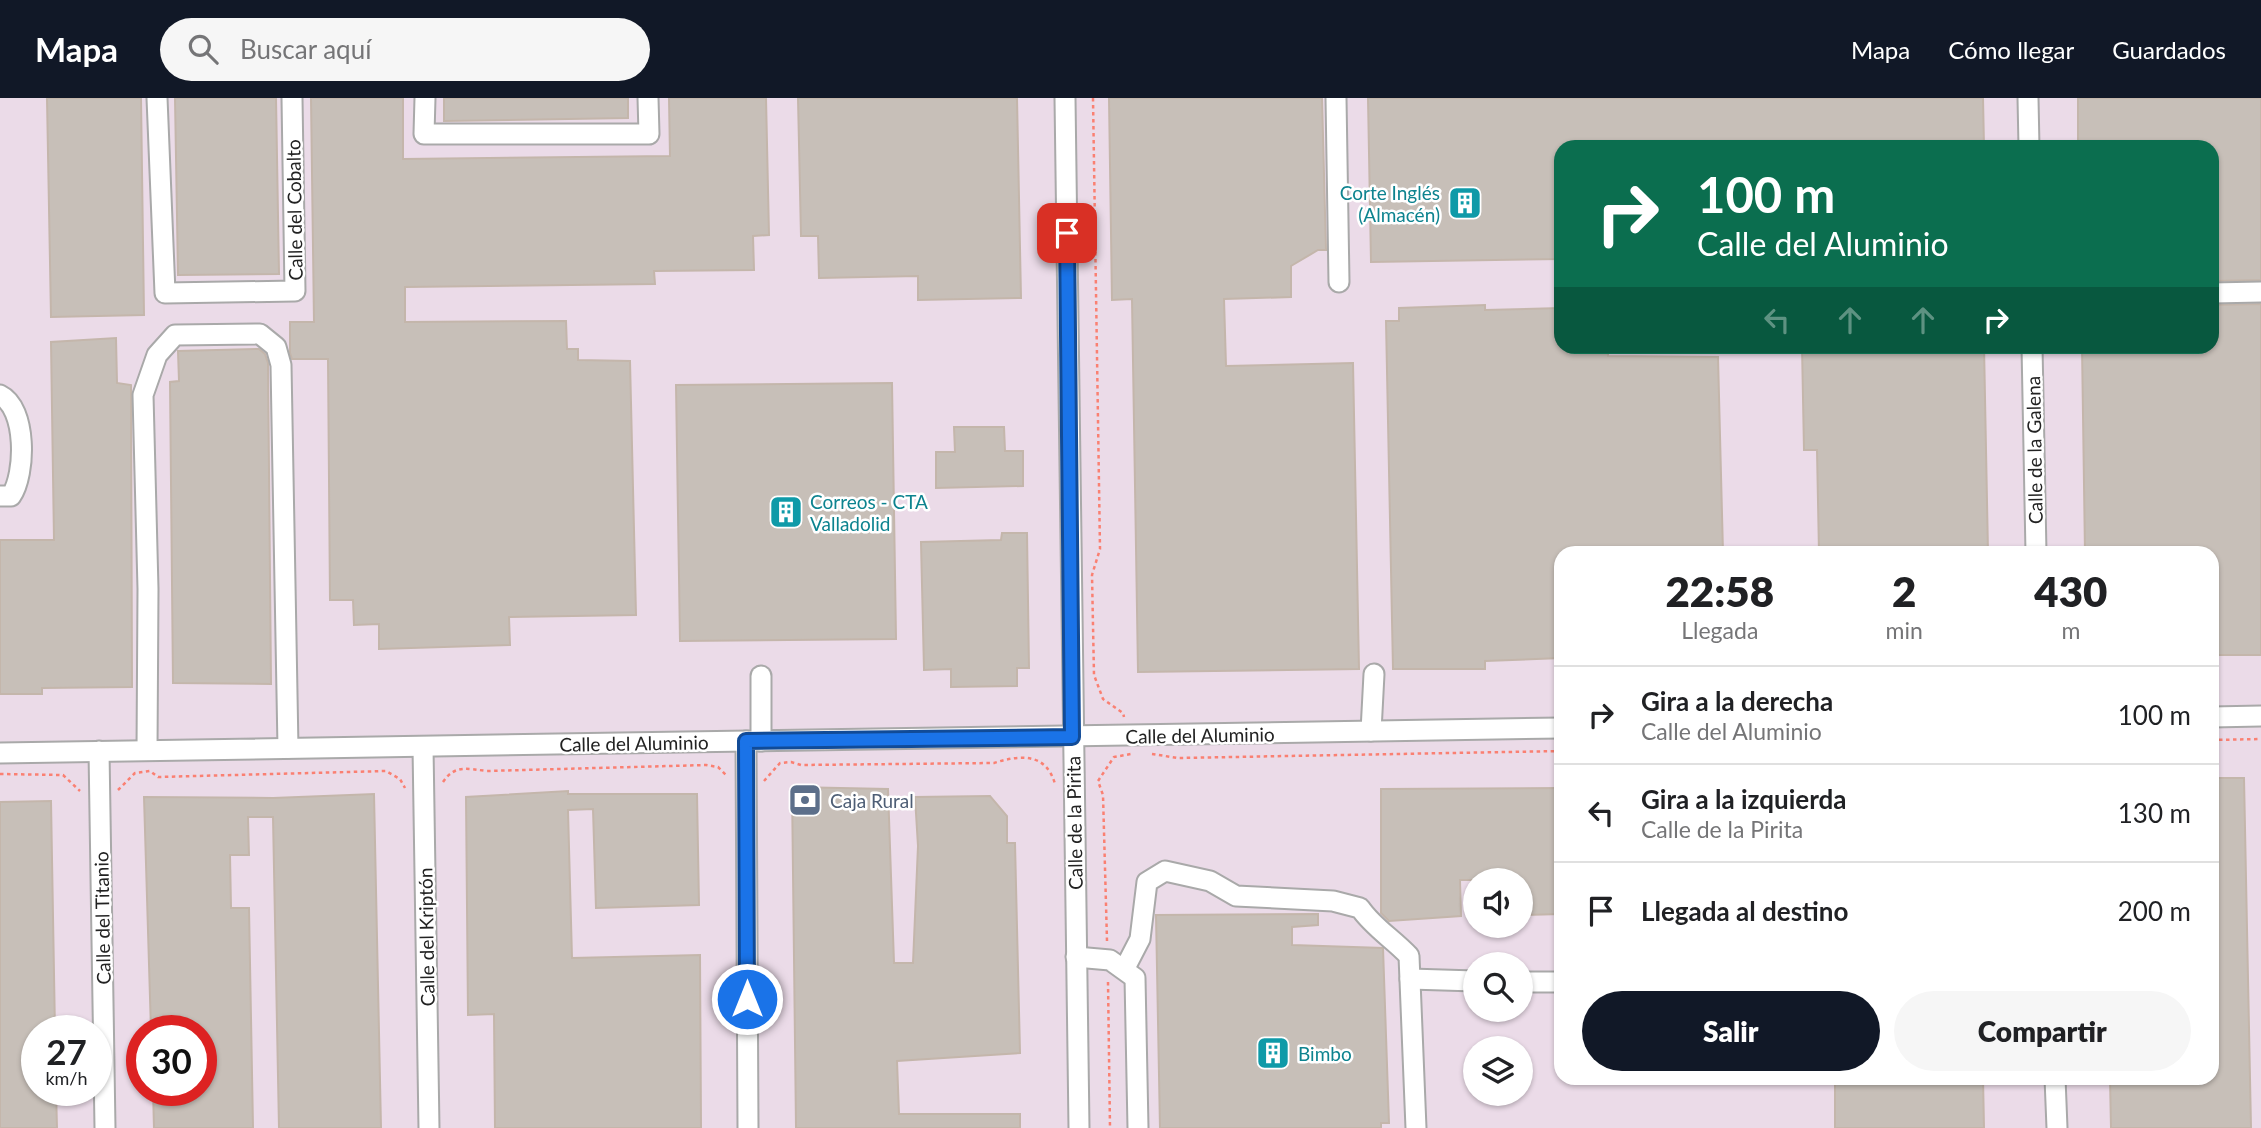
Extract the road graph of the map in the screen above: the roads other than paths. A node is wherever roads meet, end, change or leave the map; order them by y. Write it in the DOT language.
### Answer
graph roads {
  1 [pos="157,98"];
  2 [pos="292,98"];
  3 [pos="425,98"];
  4 [pos="648,98"];
  5 [pos="1065,98"];
  6 [pos="1336,98"];
  7 [pos="2028,98"];
  8 [pos="2029,140"];
  9 [pos="1339,282"];
  10 [pos="2261,292"];
  11 [pos="2219,293"];
  12 [pos="2032,354"];
  13 [pos="0,395"];
  14 [pos="0,496"];
  15 [pos="2036,546"];
  16 [pos="1374,674"];
  17 [pos="761,676"];
  18 [pos="2261,716"];
  19 [pos="2219,717"];
  20 [pos="1554,728"];
  21 [pos="1371,731"];
  22 [pos="1072,737"];
  23 [pos="754,741"];
  24 [pos="423,747"];
  25 [pos="288,748"];
  26 [pos="147,750"];
  27 [pos="99,751"];
  28 [pos="0,753"];
  29 [pos="1076,957"];
  30 [pos="1125,968"];
  31 [pos="1410,979"];
  32 [pos="1463,981"];
  33 [pos="1533,982"];
  34 [pos="1554,982"];
  35 [pos="2055,1085"];
  36 [pos="105,1128"];
  37 [pos="429,1128"];
  38 [pos="748,1128"];
  39 [pos="1079,1128"];
  40 [pos="1138,1128"];
  41 [pos="1416,1128"];
  42 [pos="2057,1128"];
  1 -- 2 [label="street, Calle del Cobalto"];
  3 -- 4 [label="street"];
  5 -- 22 [label="street, Calle de la Pirita"];
  6 -- 9 [label="street"];
  7 -- 8 [label="street"];
  10 -- 11 [label="street"];
  12 -- 15 [label="street, Calle de la Galena"];
  13 -- 14 [label="street"];
  16 -- 21 [label="street"];
  17 -- 23 [label="street"];
  18 -- 19 [label="street"];
  20 -- 21 [label="street, Calle del Aluminio"];
  21 -- 22 [label="street, Calle del Aluminio"];
  22 -- 23 [label="street, Calle del Aluminio"];
  22 -- 29 [label="street, Calle de la Pirita"];
  23 -- 24 [label="street, Calle del Aluminio"];
  23 -- 38 [label="street"];
  24 -- 25 [label="street, Calle del Aluminio"];
  24 -- 37 [label="street, Calle del Kriptón"];
  25 -- 26 [label="street, Calle del Aluminio"];
  25 -- 26 [label="street"];
  26 -- 27 [label="street, Calle del Aluminio"];
  27 -- 28 [label="street, Calle del Aluminio"];
  27 -- 36 [label="street, Calle del Titanio"];
  29 -- 30 [label="street"];
  29 -- 39 [label="street, Calle de la Pirita"];
  30 -- 31 [label="street"];
  30 -- 40 [label="street"];
  31 -- 32 [label="street"];
  31 -- 41 [label="street"];
  33 -- 34 [label="street"];
  35 -- 42 [label="street"];
}
